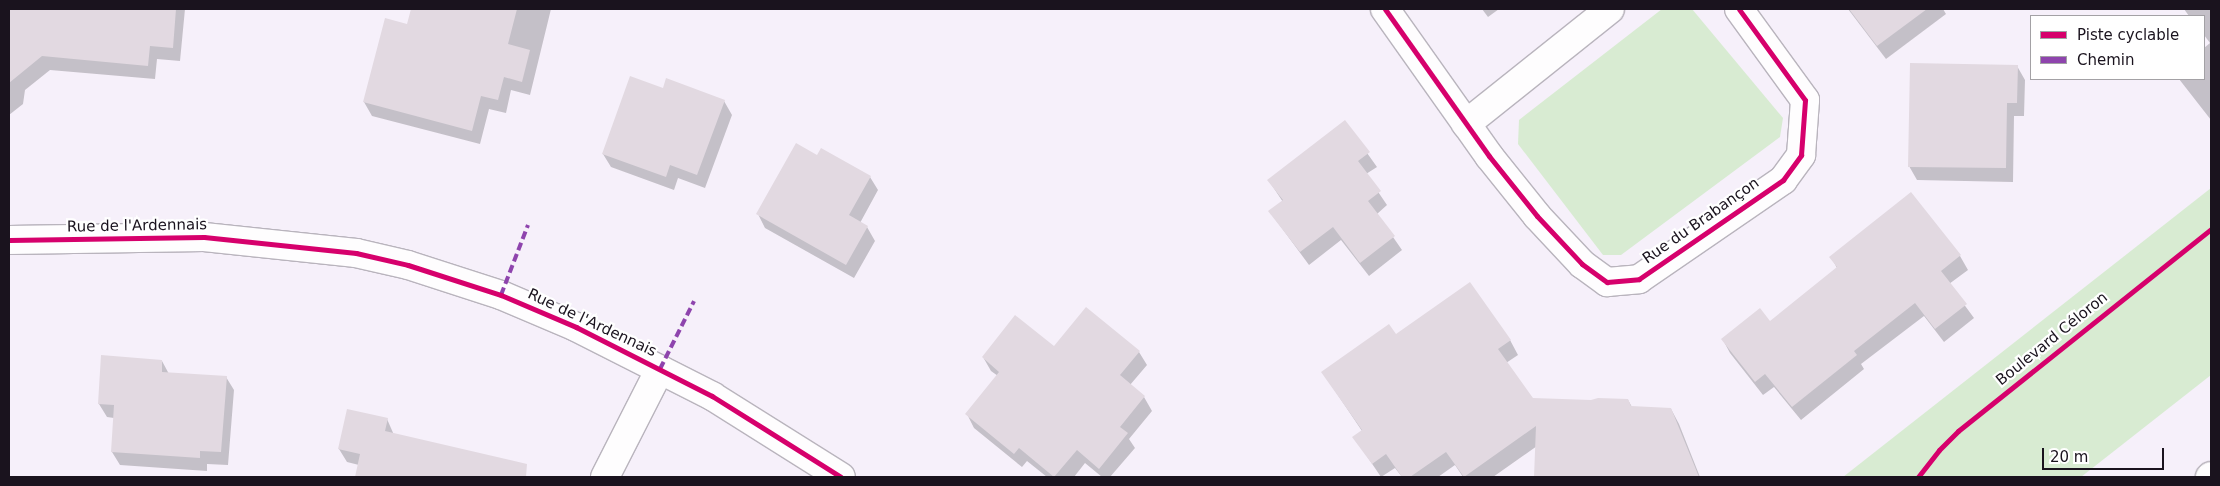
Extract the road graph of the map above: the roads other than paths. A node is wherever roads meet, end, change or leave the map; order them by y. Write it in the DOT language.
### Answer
graph roads {
  1 [pos="1385,9"];
  2 [pos="1610,9"];
  3 [pos="1739,9"];
  4 [pos="1466,124"];
  5 [pos="9,240"];
  6 [pos="660,368"];
  7 [pos="792,447"];
  8 [pos="605,477"];
  9 [pos="815,477"];
  10 [pos="841,477"];
  1 -- 4 [label="street, Rue du Brabançon"];
  2 -- 4 [label="street"];
  3 -- 4 [label="street, Rue du Brabançon"];
  5 -- 6 [label="street, Rue de l'Ardennais"];
  6 -- 7 [label="street, Rue de l'Ardennais"];
  6 -- 8 [label="street"];
  7 -- 9 [label="street, Rue de l'Ardennais"];
  7 -- 10 [label="street, Rue de l'Ardennais"];
}
